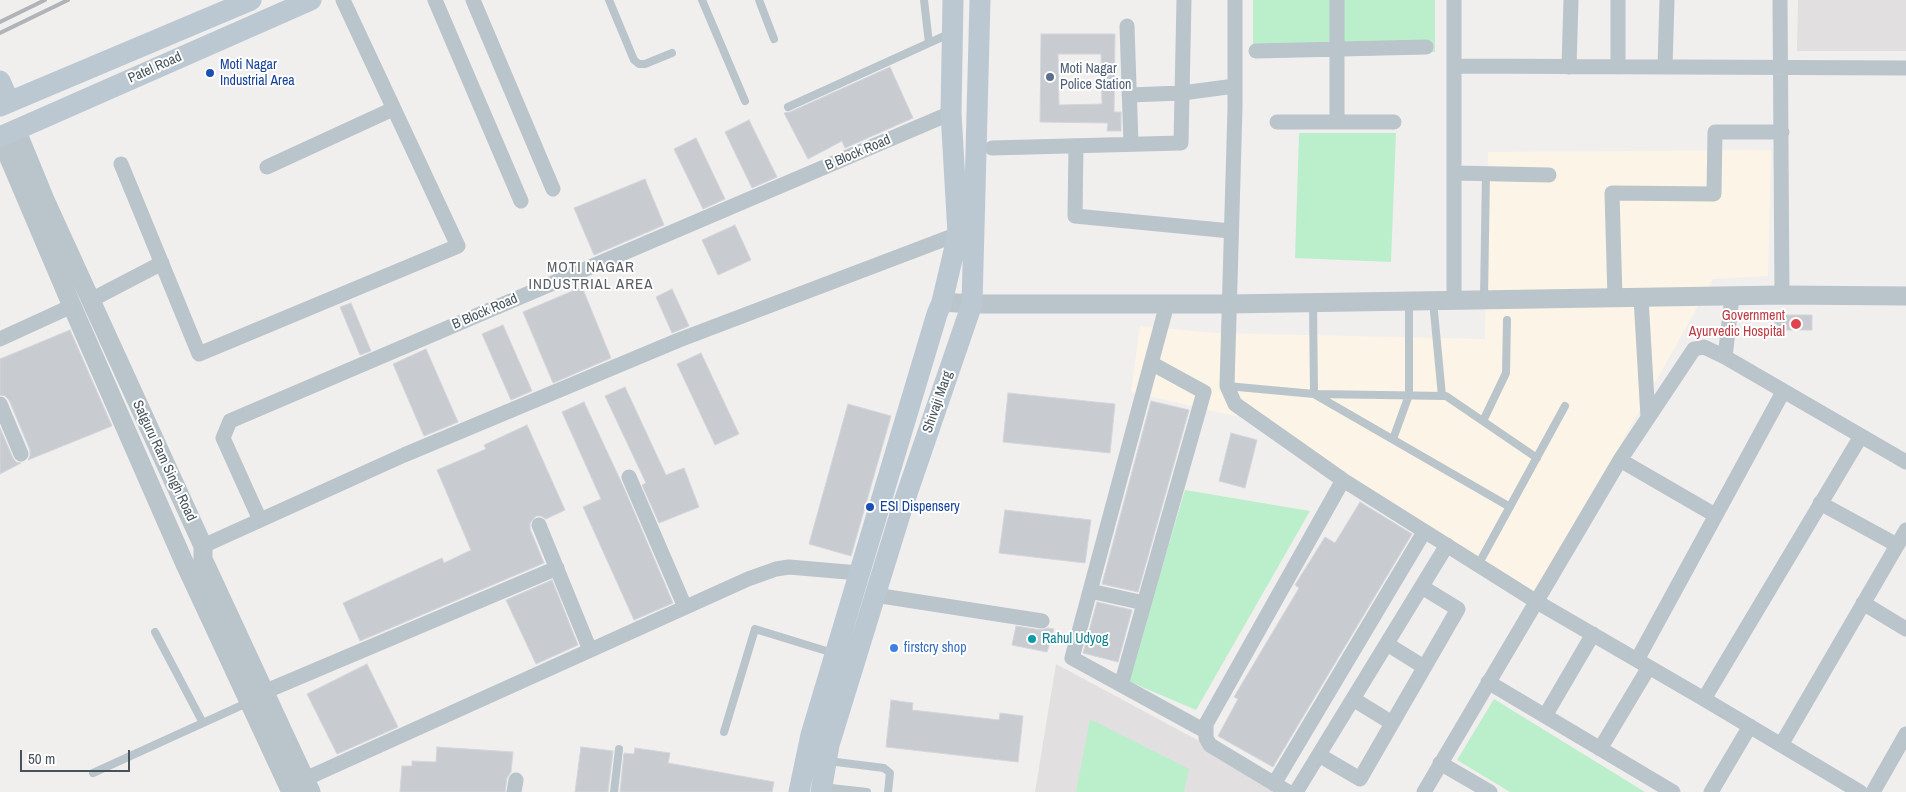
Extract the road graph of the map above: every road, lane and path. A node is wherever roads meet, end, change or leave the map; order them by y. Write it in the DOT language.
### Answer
graph roads {
  1 [pos="251,0"];
  2 [pos="311,0"];
  3 [pos="343,0"];
  4 [pos="435,0"];
  5 [pos="473,0"];
  6 [pos="609,0"];
  7 [pos="702,0"];
  8 [pos="759,0"];
  9 [pos="924,0"];
  10 [pos="953,0"];
  11 [pos="980,0"];
  12 [pos="1184,0"];
  13 [pos="1235,0"];
  14 [pos="1337,0"];
  15 [pos="1454,0"];
  16 [pos="1571,0"];
  17 [pos="1618,0"];
  18 [pos="1667,0"];
  19 [pos="1780,0"];
  20 [pos="1127,26"];
  21 [pos="953,32"];
  22 [pos="774,39"];
  23 [pos="929,43"];
  24 [pos="1426,47"];
  25 [pos="1337,49"];
  26 [pos="1256,51"];
  27 [pos="672,52"];
  28 [pos="1455,66"];
  29 [pos="1569,67"];
  30 [pos="1618,67"];
  31 [pos="1665,67"];
  32 [pos="1782,68"];
  33 [pos="1906,68"];
  34 [pos="0,81"];
  35 [pos="1235,86"];
  36 [pos="1182,92"];
  37 [pos="1129,95"];
  38 [pos="745,101"];
  39 [pos="5,104"];
  40 [pos="788,107"];
  41 [pos="393,109"];
  42 [pos="951,113"];
  43 [pos="1277,122"];
  44 [pos="1337,122"];
  45 [pos="1394,122"];
  46 [pos="1782,132"];
  47 [pos="6,134"];
  48 [pos="1131,144"];
  49 [pos="1076,146"];
  50 [pos="992,148"];
  51 [pos="121,164"];
  52 [pos="267,167"];
  53 [pos="1454,173"];
  54 [pos="1486,173"];
  55 [pos="1549,175"];
  56 [pos="553,188"];
  57 [pos="521,201"];
  58 [pos="1231,231"];
  59 [pos="958,234"];
  60 [pos="162,263"];
  61 [pos="1782,295"];
  62 [pos="1906,296"];
  63 [pos="1732,297"];
  64 [pos="1615,298"];
  65 [pos="1641,298"];
  66 [pos="91,300"];
  67 [pos="1433,300"];
  68 [pos="1454,300"];
  69 [pos="1484,300"];
  70 [pos="1409,301"];
  71 [pos="942,302"];
  72 [pos="1313,302"];
  73 [pos="972,304"];
  74 [pos="1167,304"];
  75 [pos="1229,304"];
  76 [pos="72,306"];
  77 [pos="1507,320"];
  78 [pos="0,339"];
  79 [pos="1725,357"];
  80 [pos="1151,363"];
  81 [pos="1227,386"];
  82 [pos="1783,392"];
  83 [pos="1314,394"];
  84 [pos="1409,396"];
  85 [pos="1442,396"];
  86 [pos="0,404"];
  87 [pos="1565,406"];
  88 [pos="1648,417"];
  89 [pos="1483,421"];
  90 [pos="1861,436"];
  91 [pos="1393,439"];
  92 [pos="22,454"];
  93 [pos="1537,458"];
  94 [pos="1620,460"];
  95 [pos="1906,462"];
  96 [pos="629,477"];
  97 [pos="1343,480"];
  98 [pos="1820,503"];
  99 [pos="1510,507"];
  100 [pos="1715,515"];
  101 [pos="260,520"];
  102 [pos="539,525"];
  103 [pos="1906,530"];
  104 [pos="1424,532"];
  105 [pos="203,546"];
  106 [pos="1447,546"];
  107 [pos="1897,546"];
  108 [pos="1478,565"];
  109 [pos="557,568"];
  110 [pos="859,573"];
  111 [pos="1422,587"];
  112 [pos="1090,591"];
  113 [pos="875,595"];
  114 [pos="1537,602"];
  115 [pos="1144,603"];
  116 [pos="1863,603"];
  117 [pos="685,607"];
  118 [pos="1042,621"];
  119 [pos="1906,629"];
  120 [pos="154,632"];
  121 [pos="1593,634"];
  122 [pos="1387,644"];
  123 [pos="590,650"];
  124 [pos="835,654"];
  125 [pos="1643,663"];
  126 [pos="1424,667"];
  127 [pos="1488,682"];
  128 [pos="1121,685"];
  129 [pos="256,697"];
  130 [pos="1353,699"];
  131 [pos="1704,699"];
  132 [pos="1545,716"];
  133 [pos="202,723"];
  134 [pos="1392,723"];
  135 [pos="1750,726"];
  136 [pos="1205,731"];
  137 [pos="724,732"];
  138 [pos="1906,734"];
  139 [pos="1780,745"];
  140 [pos="619,749"];
  141 [pos="1600,749"];
  142 [pos="1319,755"];
  143 [pos="826,761"];
  144 [pos="1440,763"];
  145 [pos="93,773"];
  146 [pos="1274,784"];
  147 [pos="308,785"];
  148 [pos="822,790"];
  149 [pos="291,792"];
  150 [pos="614,792"];
  151 [pos="799,792"];
  152 [pos="867,792"];
  153 [pos="888,792"];
  154 [pos="1288,792"];
  155 [pos="1296,792"];
  156 [pos="1424,792"];
  157 [pos="1490,792"];
  158 [pos="1672,792"];
  159 [pos="1711,792"];
  160 [pos="1860,792"];
  161 [pos="1873,792"];
  1 -- 39 [label="main road, Patel Road"];
  2 -- 47 [label="main road, Patel Road"];
  3 -- 41 [label="street"];
  4 -- 57 [label="street"];
  5 -- 56 [label="street"];
  6 -- 27 [label="lane"];
  7 -- 38 [label="lane"];
  8 -- 22 [label="lane"];
  9 -- 23 [label="lane"];
  10 -- 21 [label="main road, Shivaji Marg"];
  11 -- 73 [label="main road, Shivaji Marg"];
  12 -- 36 [label="street"];
  13 -- 35 [label="street"];
  14 -- 25 [label="street"];
  15 -- 28 [label="street"];
  16 -- 29 [label="street"];
  17 -- 30 [label="street"];
  18 -- 31 [label="street"];
  19 -- 32 [label="street"];
  20 -- 37 [label="street"];
  21 -- 23 [label="lane"];
  21 -- 42 [label="main road, Shivaji Marg"];
  23 -- 40 [label="lane"];
  24 -- 25 [label="street"];
  25 -- 26 [label="street"];
  25 -- 44 [label="street"];
  28 -- 29 [label="street"];
  28 -- 53 [label="street"];
  29 -- 30 [label="street"];
  30 -- 31 [label="street"];
  31 -- 32 [label="street"];
  32 -- 33 [label="street"];
  32 -- 46 [label="street"];
  34 -- 39 [label="main road"];
  35 -- 36 [label="street"];
  35 -- 58 [label="street"];
  36 -- 37 [label="street"];
  36 -- 48 [label="street"];
  37 -- 48 [label="street"];
  41 -- 52 [label="street"];
  41 -- 60 [label="street"];
  42 -- 59 [label="main road, Shivaji Marg"];
  42 -- 101 [label="street, B Block Road"];
  43 -- 44 [label="street"];
  44 -- 45 [label="street"];
  46 -- 61 [label="street"];
  46 -- 64 [label="street"];
  47 -- 66 [label="street, Satguru Ram Singh Road"];
  47 -- 76 [label="street, Satguru Ram Singh Road"];
  48 -- 49 [label="street"];
  49 -- 50 [label="street"];
  49 -- 58 [label="street"];
  51 -- 60 [label="street"];
  53 -- 54 [label="street"];
  53 -- 68 [label="street"];
  54 -- 55 [label="street"];
  54 -- 69 [label="lane"];
  58 -- 75 [label="street"];
  59 -- 71 [label="main road, Shivaji Marg"];
  59 -- 101 [label="street"];
  60 -- 66 [label="street"];
  61 -- 62 [label="street"];
  61 -- 63 [label="street"];
  63 -- 65 [label="street"];
  63 -- 79 [label="street"];
  64 -- 65 [label="street"];
  64 -- 69 [label="street"];
  65 -- 88 [label="street"];
  66 -- 105 [label="street, Satguru Ram Singh Road"];
  67 -- 68 [label="street"];
  67 -- 70 [label="street"];
  67 -- 85 [label="lane"];
  68 -- 69 [label="street"];
  70 -- 72 [label="street"];
  70 -- 84 [label="lane"];
  71 -- 73 [label="street"];
  71 -- 110 [label="main road, Shivaji Marg"];
  72 -- 75 [label="street"];
  72 -- 83 [label="lane"];
  73 -- 74 [label="street"];
  73 -- 113 [label="main road, Shivaji Marg"];
  74 -- 75 [label="street"];
  74 -- 80 [label="street"];
  75 -- 81 [label="street"];
  76 -- 78 [label="street"];
  76 -- 129 [label="street, Satguru Ram Singh Road"];
  77 -- 89 [label="lane"];
  79 -- 82 [label="street"];
  79 -- 88 [label="street"];
  80 -- 112 [label="street"];
  80 -- 115 [label="street"];
  81 -- 83 [label="lane"];
  81 -- 97 [label="street"];
  82 -- 90 [label="street"];
  82 -- 100 [label="street"];
  83 -- 84 [label="lane"];
  83 -- 91 [label="lane"];
  84 -- 85 [label="lane"];
  84 -- 91 [label="lane"];
  85 -- 89 [label="lane"];
  86 -- 92 [label="street"];
  87 -- 93 [label="lane"];
  88 -- 94 [label="street"];
  89 -- 93 [label="lane"];
  90 -- 95 [label="street"];
  90 -- 98 [label="street"];
  91 -- 99 [label="lane"];
  93 -- 99 [label="lane"];
  94 -- 100 [label="street"];
  94 -- 114 [label="street"];
  96 -- 117 [label="street"];
  97 -- 104 [label="street"];
  97 -- 136 [label="street"];
  98 -- 107 [label="street"];
  98 -- 131 [label="street"];
  99 -- 108 [label="lane"];
  100 -- 125 [label="street"];
  101 -- 105 [label="street"];
  102 -- 109 [label="street"];
  103 -- 107 [label="street"];
  104 -- 106 [label="street"];
  104 -- 146 [label="street"];
  105 -- 129 [label="street, Satguru Ram Singh Road"];
  106 -- 108 [label="street"];
  106 -- 111 [label="street"];
  107 -- 116 [label="street"];
  108 -- 114 [label="street"];
  109 -- 123 [label="street"];
  109 -- 129 [label="street"];
  110 -- 117 [label="street"];
  110 -- 124 [label="main road, Shivaji Marg"];
  111 -- 122 [label="street"];
  111 -- 126 [label="street"];
  112 -- 115 [label="street"];
  112 -- 128 [label="street"];
  113 -- 118 [label="street"];
  113 -- 143 [label="main road, Shivaji Marg"];
  114 -- 121 [label="street"];
  114 -- 127 [label="street"];
  115 -- 128 [label="street"];
  116 -- 119 [label="street"];
  116 -- 139 [label="street"];
  117 -- 123 [label="street"];
  120 -- 133 [label="lane"];
  121 -- 125 [label="street"];
  121 -- 132 [label="street"];
  122 -- 126 [label="street"];
  122 -- 130 [label="street"];
  123 -- 147 [label="street"];
  124 -- 137 [label="lane"];
  124 -- 151 [label="main road, Shivaji Marg"];
  125 -- 131 [label="street"];
  125 -- 141 [label="street"];
  126 -- 134 [label="street"];
  127 -- 132 [label="street"];
  127 -- 144 [label="street"];
  128 -- 136 [label="street"];
  129 -- 133 [label="lane"];
  129 -- 147 [label="street, Satguru Ram Singh Road"];
  129 -- 149 [label="street, Satguru Ram Singh Road"];
  130 -- 134 [label="street"];
  130 -- 142 [label="street"];
  131 -- 135 [label="street"];
  132 -- 141 [label="street"];
  133 -- 145 [label="lane"];
  134 -- 142 [label="street"];
  135 -- 139 [label="street"];
  135 -- 159 [label="street"];
  136 -- 146 [label="street"];
  138 -- 161 [label="street"];
  139 -- 160 [label="street"];
  140 -- 150 [label="lane"];
  141 -- 158 [label="street"];
  142 -- 155 [label="street"];
  143 -- 148 [label="main road, Shivaji Marg"];
  143 -- 153 [label="lane"];
  144 -- 156 [label="street"];
  144 -- 157 [label="street"];
  146 -- 154 [label="street"];
  148 -- 152 [label="lane"];
}
